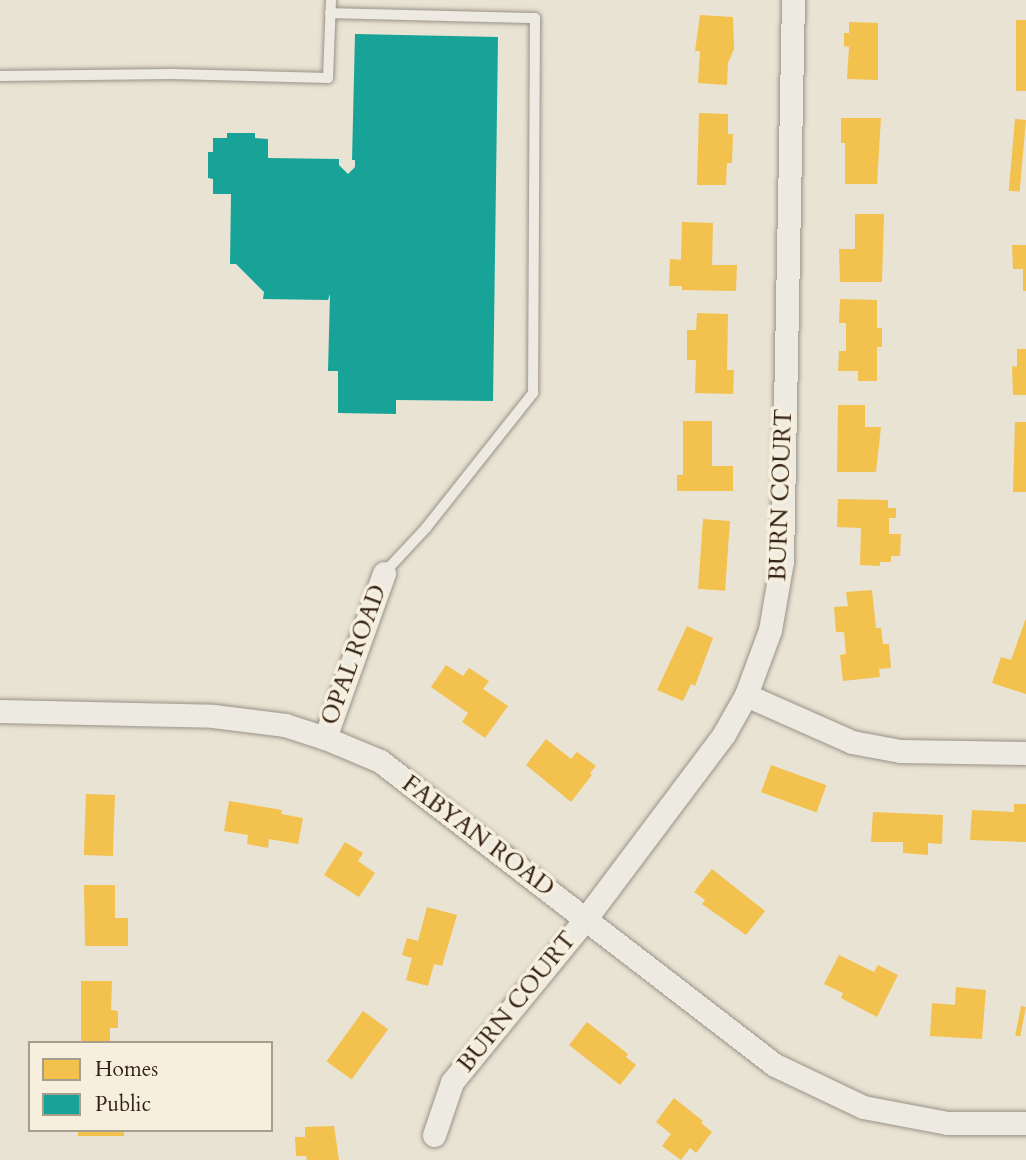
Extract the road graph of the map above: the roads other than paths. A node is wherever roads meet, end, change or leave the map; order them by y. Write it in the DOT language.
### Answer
graph roads {
  1 [pos="331,0"];
  2 [pos="793,0"];
  3 [pos="330,13"];
  4 [pos="0,76"];
  5 [pos="384,573"];
  6 [pos="746,695"];
  7 [pos="0,711"];
  8 [pos="325,738"];
  9 [pos="1026,753"];
  10 [pos="586,918"];
  11 [pos="1026,1123"];
  12 [pos="434,1135"];
  1 -- 3 [label="lane"];
  2 -- 6 [label="street, BURN COURT"];
  3 -- 4 [label="lane"];
  3 -- 5 [label="lane"];
  5 -- 8 [label="street, OPAL ROAD"];
  6 -- 9 [label="street"];
  6 -- 10 [label="street, BURN COURT"];
  7 -- 8 [label="street, FABYAN ROAD"];
  8 -- 10 [label="street, FABYAN ROAD"];
  10 -- 11 [label="street, FABYAN ROAD"];
  10 -- 12 [label="street, BURN COURT"];
}
